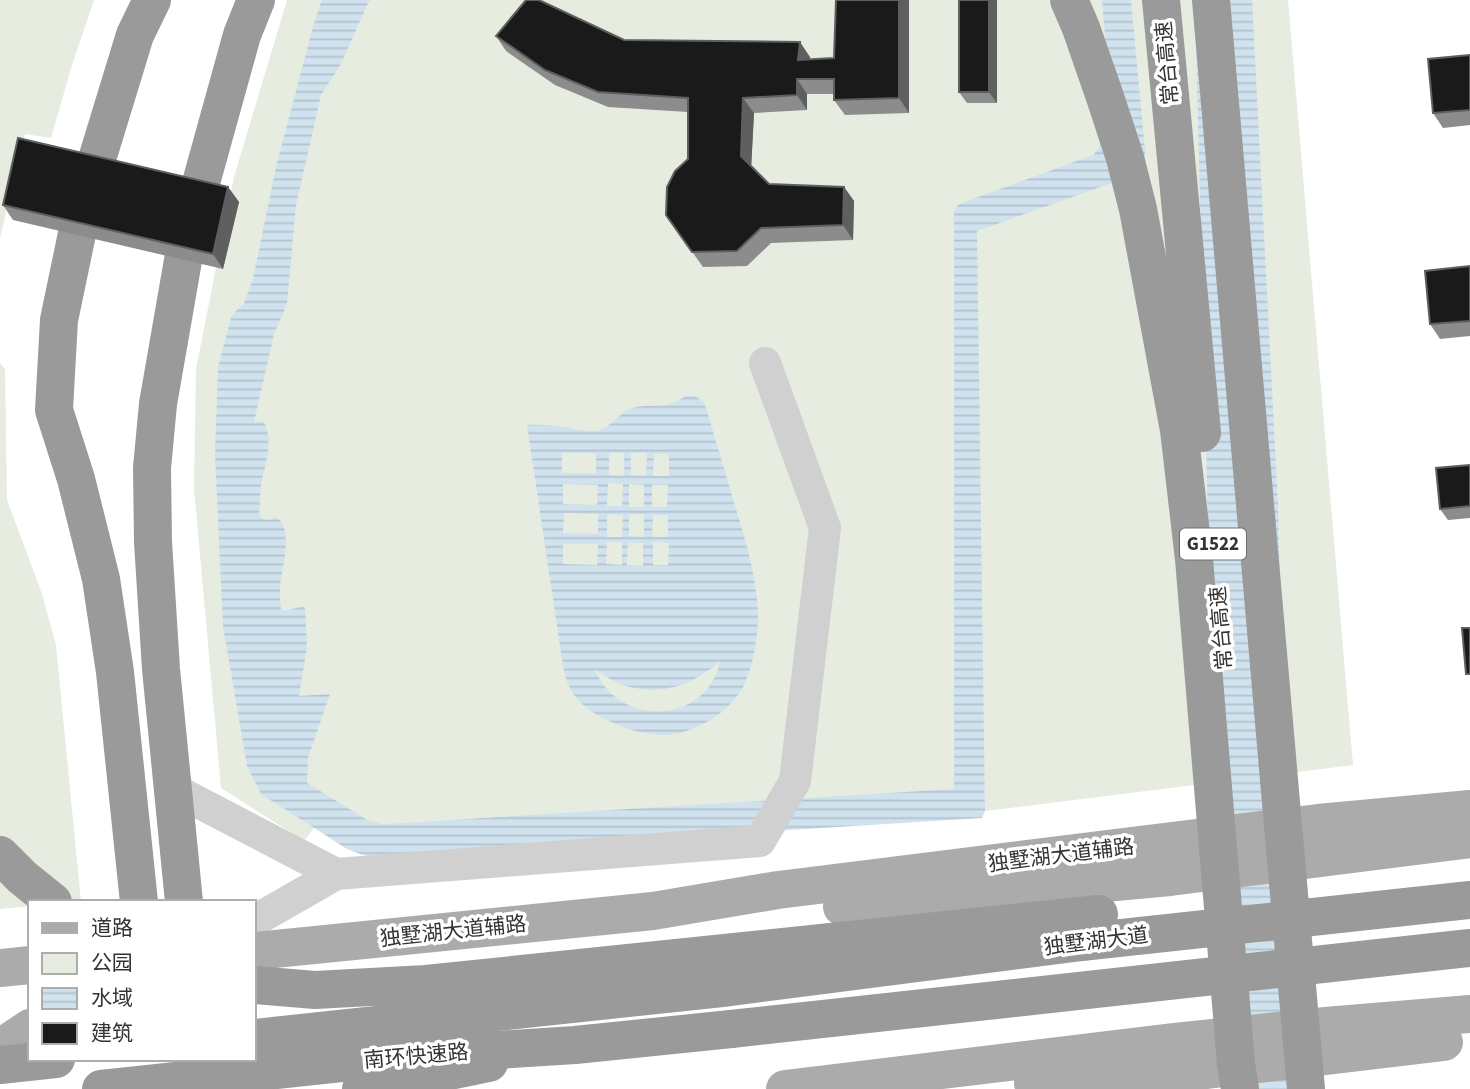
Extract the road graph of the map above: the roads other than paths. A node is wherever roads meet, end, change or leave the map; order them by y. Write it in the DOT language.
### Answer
graph roads {
  1 [pos="152,0"];
  2 [pos="256,0"];
  3 [pos="1069,0"];
  4 [pos="1161,0"];
  5 [pos="1210,0"];
  6 [pos="765,363"];
  7 [pos="173,789"];
  8 [pos="1470,809"];
  9 [pos="1470,839"];
  10 [pos="1312,841"];
  11 [pos="0,855"];
  12 [pos="336,874"];
  13 [pos="1470,875"];
  14 [pos="51,900"];
  15 [pos="139,900"];
  16 [pos="184,900"];
  17 [pos="1470,900"];
  18 [pos="256,920"];
  19 [pos="1470,948"];
  20 [pos="256,951"];
  21 [pos="28,965"];
  22 [pos="0,968"];
  23 [pos="256,985"];
  24 [pos="722,988"];
  25 [pos="1470,1014"];
  26 [pos="28,1029"];
  27 [pos="256,1038"];
  28 [pos="1470,1039"];
  29 [pos="575,1045"];
  30 [pos="0,1048"];
  31 [pos="1206,1054"];
  32 [pos="1311,1057"];
  33 [pos="37,1061"];
  34 [pos="156,1061"];
  35 [pos="202,1061"];
  36 [pos="0,1065"];
  37 [pos="1147,1082"];
  38 [pos="101,1089"];
  39 [pos="159,1089"];
  40 [pos="206,1089"];
  41 [pos="360,1089"];
  42 [pos="785,1089"];
  43 [pos="954,1089"];
  44 [pos="1240,1089"];
  45 [pos="1260,1089"];
  1 -- 15 [label="highway"];
  2 -- 7 [label="highway"];
  3 -- 44 [label="highway, bridge"];
  4 -- 45 [label="highway, 常台高速 / G1522, bridge"];
  5 -- 32 [label="highway, G1522, bridge"];
  6 -- 12 [label="lane"];
  7 -- 12 [label="lane"];
  7 -- 16 [label="highway"];
  8 -- 10 [label="main road, 独墅湖大道辅路"];
  9 -- 10 [label="main road, 独墅湖大道辅路"];
  10 -- 20 [label="main road, 独墅湖大道辅路, bridge"];
  11 -- 14 [label="highway"];
  12 -- 18 [label="lane"];
  13 -- 23 [label="highway, bridge"];
  17 -- 24 [label="highway, 独墅湖大道, bridge"];
  19 -- 29 [label="highway, 南环快速路, bridge"];
  21 -- 22 [label="main road"];
  24 -- 27 [label="highway, 南环快速路"];
  25 -- 32 [label="main road"];
  26 -- 30 [label="main road"];
  28 -- 32 [label="main road"];
  29 -- 38 [label="highway, 南环快速路, bridge"];
  29 -- 41 [label="highway, bridge"];
  31 -- 32 [label="main road, bridge"];
  31 -- 37 [label="main road"];
  31 -- 42 [label="main road"];
  33 -- 36 [label="highway"];
  34 -- 39 [label="highway"];
  35 -- 40 [label="highway"];
  37 -- 43 [label="main road"];
}
